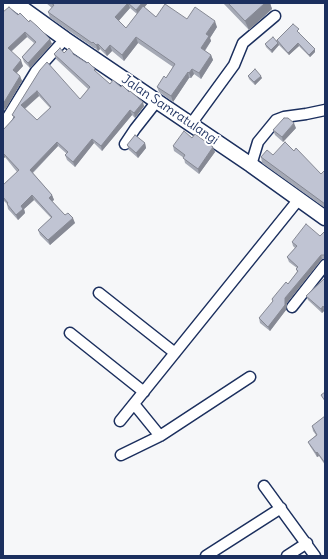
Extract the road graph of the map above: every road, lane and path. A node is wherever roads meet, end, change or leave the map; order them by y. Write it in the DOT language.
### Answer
graph roads {
  1 [pos="10,3"];
  2 [pos="15,3"];
  3 [pos="3,11"];
  4 [pos="274,16"];
  5 [pos="65,39"];
  6 [pos="157,101"];
  7 [pos="325,110"];
  8 [pos="191,124"];
  9 [pos="3,125"];
  10 [pos="125,144"];
  11 [pos="251,165"];
  12 [pos="299,199"];
  13 [pos="323,212"];
  14 [pos="325,265"];
  15 [pos="99,293"];
  16 [pos="292,307"];
  17 [pos="70,333"];
  18 [pos="175,353"];
  19 [pos="250,377"];
  20 [pos="144,392"];
  21 [pos="134,404"];
  22 [pos="120,421"];
  23 [pos="160,436"];
  24 [pos="121,455"];
  25 [pos="264,486"];
  26 [pos="282,508"];
  27 [pos="307,543"];
  28 [pos="206,556"];
  29 [pos="287,556"];
  30 [pos="316,556"];
  1 -- 3 [label="street"];
  2 -- 5 [label="main road, Jalan Samratulangi"];
  4 -- 8 [label="street"];
  5 -- 6 [label="main road, Jalan Samratulangi"];
  5 -- 9 [label="street"];
  6 -- 8 [label="main road, Jalan Samratulangi"];
  6 -- 10 [label="street"];
  7 -- 11 [label="street"];
  8 -- 11 [label="main road, Jalan Samratulangi"];
  11 -- 12 [label="main road, Jalan Samratulangi"];
  12 -- 13 [label="main road, Jalan Samratulangi"];
  12 -- 18 [label="street"];
  14 -- 16 [label="street"];
  15 -- 18 [label="street"];
  17 -- 20 [label="street"];
  18 -- 20 [label="street"];
  19 -- 23 [label="street"];
  20 -- 21 [label="street"];
  21 -- 22 [label="street"];
  21 -- 23 [label="street"];
  23 -- 24 [label="street"];
  25 -- 26 [label="street"];
  26 -- 27 [label="street"];
  26 -- 28 [label="street"];
  27 -- 29 [label="street"];
  27 -- 30 [label="street"];
}
